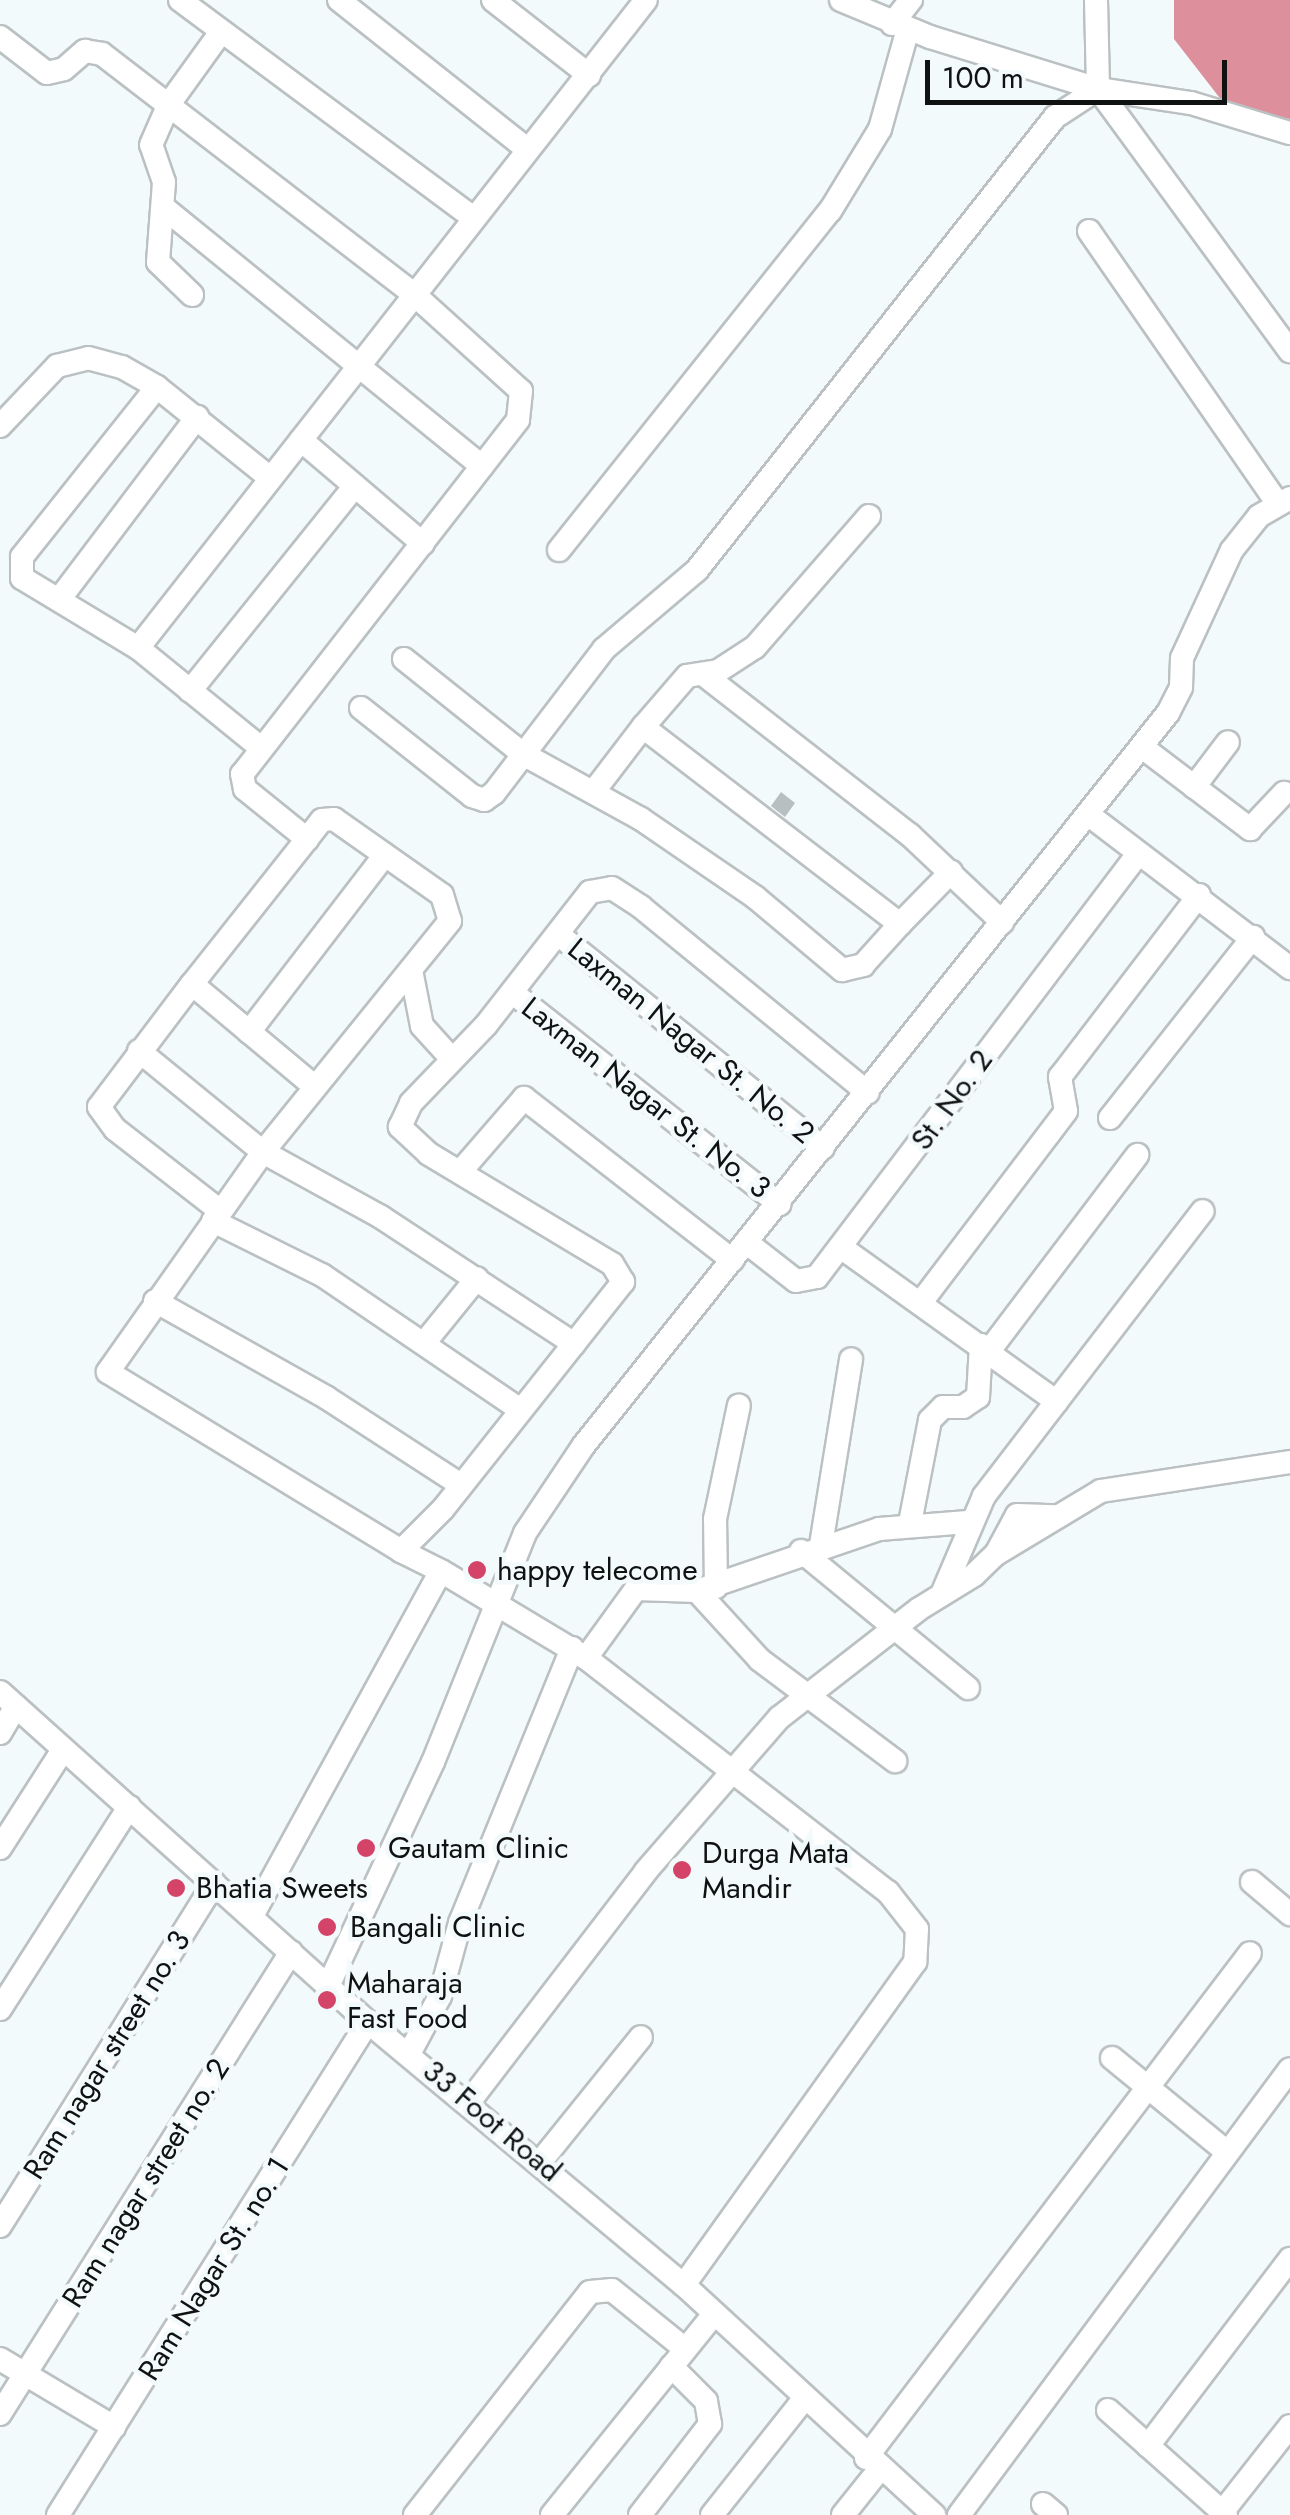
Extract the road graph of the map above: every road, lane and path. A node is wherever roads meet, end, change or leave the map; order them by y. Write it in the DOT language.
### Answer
graph roads {
  1 [pos="180,0"];
  2 [pos="338,0"];
  3 [pos="493,0"];
  4 [pos="646,0"];
  5 [pos="841,0"];
  6 [pos="911,0"];
  7 [pos="1096,0"];
  8 [pos="900,26"];
  9 [pos="220,32"];
  10 [pos="0,37"];
  11 [pos="588,74"];
  12 [pos="1098,89"];
  13 [pos="169,104"];
  14 [pos="1290,132"];
  15 [pos="527,149"];
  16 [pos="164,207"];
  17 [pos="474,218"];
  18 [pos="1089,231"];
  19 [pos="192,295"];
  20 [pos="417,297"];
  21 [pos="1290,351"];
  22 [pos="361,367"];
  23 [pos="156,388"];
  24 [pos="198,417"];
  25 [pos="0,426"];
  26 [pos="301,440"];
  27 [pos="482,466"];
  28 [pos="270,478"];
  29 [pos="355,486"];
  30 [pos="1284,501"];
  31 [pos="868,516"];
  32 [pos="424,544"];
  33 [pos="559,550"];
  34 [pos="61,597"];
  35 [pos="138,648"];
  36 [pos="404,659"];
  37 [pos="703,674"];
  38 [pos="190,691"];
  39 [pos="361,708"];
  40 [pos="642,726"];
  41 [pos="1228,742"];
  42 [pos="260,747"];
  43 [pos="1142,747"];
  44 [pos="523,754"];
  45 [pos="1194,788"];
  46 [pos="594,791"];
  47 [pos="1284,793"];
  48 [pos="1089,816"];
  49 [pos="308,840"];
  50 [pos="1138,854"];
  51 [pos="385,856"];
  52 [pos="951,872"];
  53 [pos="1199,895"];
  54 [pos="1002,922"];
  55 [pos="900,924"];
  56 [pos="559,935"];
  57 [pos="1253,937"];
  58 [pos="1290,968"];
  59 [pos="411,970"];
  60 [pos="192,984"];
  61 [pos="513,993"];
  62 [pos="249,1032"];
  63 [pos="139,1050"];
  64 [pos="452,1059"];
  65 [pos="314,1086"];
  66 [pos="868,1093"];
  67 [pos="1110,1118"];
  68 [pos="823,1148"];
  69 [pos="263,1152"];
  70 [pos="1137,1155"];
  71 [pos="460,1172"];
  72 [pos="779,1204"];
  73 [pos="1203,1211"];
  74 [pos="216,1215"];
  75 [pos="842,1248"];
  76 [pos="739,1251"];
  77 [pos="476,1278"];
  78 [pos="156,1301"];
  79 [pos="922,1301"];
  80 [pos="425,1342"];
  81 [pos="574,1344"];
  82 [pos="985,1348"];
  83 [pos="852,1359"];
  84 [pos="1058,1402"];
  85 [pos="739,1406"];
  86 [pos="519,1409"];
  87 [pos="1290,1462"];
  88 [pos="461,1484"];
  89 [pos="984,1496"];
  90 [pos="1055,1516"];
  91 [pos="968,1522"];
  92 [pos="910,1524"];
  93 [pos="1008,1524"];
  94 [pos="811,1548"];
  95 [pos="401,1551"];
  96 [pos="996,1554"];
  97 [pos="441,1571"];
  98 [pos="706,1589"];
  99 [pos="942,1594"];
  100 [pos="493,1603"];
  101 [pos="893,1630"];
  102 [pos="579,1653"];
  103 [pos="968,1688"];
  104 [pos="807,1696"];
  105 [pos="8,1699"];
  106 [pos="0,1733"];
  107 [pos="63,1750"];
  108 [pos="895,1761"];
  109 [pos="732,1770"];
  110 [pos="129,1807"];
  111 [pos="0,1848"];
  112 [pos="1252,1882"];
  113 [pos="214,1883"];
  114 [pos="1289,1910"];
  115 [pos="252,1916"];
  116 [pos="291,1952"];
  117 [pos="1250,1954"];
  118 [pos="329,1984"];
  119 [pos="0,2010"];
  120 [pos="368,2022"];
  121 [pos="641,2037"];
  122 [pos="410,2052"];
  123 [pos="1112,2058"];
  124 [pos="1290,2070"];
  125 [pos="1148,2088"];
  126 [pos="469,2102"];
  127 [pos="1228,2152"];
  128 [pos="541,2161"];
  129 [pos="0,2226"];
  130 [pos="1290,2259"];
  131 [pos="684,2285"];
  132 [pos="714,2314"];
  133 [pos="678,2358"];
  134 [pos="0,2359"];
  135 [pos="26,2373"];
  136 [pos="803,2400"];
  137 [pos="1108,2410"];
  138 [pos="0,2414"];
  139 [pos="1290,2426"];
  140 [pos="114,2427"];
  141 [pos="1148,2446"];
  142 [pos="872,2464"];
  143 [pos="1223,2514"];
  144 [pos="58,2515"];
  145 [pos="415,2515"];
  146 [pos="552,2515"];
  147 [pos="640,2515"];
  148 [pos="712,2515"];
  149 [pos="844,2515"];
  150 [pos="934,2515"];
  151 [pos="959,2515"];
  1 -- 9 [label="street"];
  2 -- 15 [label="street"];
  3 -- 11 [label="street"];
  4 -- 11 [label="street"];
  5 -- 8 [label="street"];
  6 -- 8 [label="street"];
  7 -- 12 [label="street"];
  8 -- 12 [label="street"];
  8 -- 33 [label="street"];
  9 -- 13 [label="street"];
  9 -- 17 [label="street"];
  10 -- 13 [label="street"];
  11 -- 15 [label="street"];
  12 -- 14 [label="street"];
  12 -- 21 [label="street"];
  12 -- 44 [label="street"];
  13 -- 16 [label="street"];
  13 -- 20 [label="street"];
  15 -- 17 [label="street"];
  16 -- 19 [label="street"];
  16 -- 22 [label="street"];
  17 -- 20 [label="street"];
  18 -- 30 [label="street"];
  20 -- 22 [label="street"];
  20 -- 27 [label="street"];
  22 -- 26 [label="street"];
  22 -- 27 [label="street"];
  23 -- 24 [label="street"];
  23 -- 25 [label="street"];
  23 -- 34 [label="street"];
  24 -- 28 [label="street"];
  24 -- 34 [label="street"];
  26 -- 28 [label="street"];
  26 -- 29 [label="street"];
  27 -- 32 [label="street"];
  28 -- 35 [label="street"];
  29 -- 32 [label="street"];
  29 -- 38 [label="street"];
  30 -- 43 [label="street"];
  31 -- 37 [label="street"];
  32 -- 42 [label="street"];
  34 -- 35 [label="street"];
  35 -- 38 [label="street"];
  36 -- 44 [label="street"];
  37 -- 40 [label="street"];
  37 -- 52 [label="street"];
  38 -- 42 [label="street"];
  39 -- 44 [label="street"];
  40 -- 46 [label="street"];
  40 -- 55 [label="street"];
  41 -- 45 [label="street"];
  42 -- 49 [label="street"];
  43 -- 45 [label="street"];
  43 -- 48 [label="street"];
  44 -- 46 [label="street"];
  45 -- 47 [label="street"];
  46 -- 55 [label="street"];
  48 -- 50 [label="street"];
  48 -- 54 [label="street"];
  49 -- 51 [label="street"];
  49 -- 60 [label="street"];
  50 -- 53 [label="street"];
  50 -- 75 [label="street, St. No. 2"];
  51 -- 59 [label="street"];
  51 -- 62 [label="street"];
  52 -- 54 [label="street"];
  52 -- 55 [label="street"];
  53 -- 57 [label="street"];
  53 -- 79 [label="street"];
  54 -- 66 [label="street"];
  56 -- 61 [label="street"];
  56 -- 66 [label="street"];
  56 -- 68 [label="street, Laxman Nagar St. No. 2"];
  57 -- 58 [label="street"];
  57 -- 67 [label="street"];
  59 -- 64 [label="street"];
  59 -- 65 [label="street"];
  60 -- 62 [label="street"];
  60 -- 63 [label="street"];
  61 -- 64 [label="street"];
  61 -- 72 [label="street, Laxman Nagar St. No. 3"];
  62 -- 65 [label="street"];
  63 -- 69 [label="street"];
  63 -- 74 [label="street"];
  64 -- 71 [label="street"];
  65 -- 69 [label="street"];
  66 -- 68 [label="street"];
  68 -- 72 [label="street"];
  69 -- 74 [label="street"];
  69 -- 77 [label="street"];
  70 -- 82 [label="street"];
  71 -- 76 [label="street"];
  71 -- 81 [label="street"];
  72 -- 76 [label="street"];
  73 -- 84 [label="street"];
  74 -- 78 [label="street"];
  74 -- 80 [label="street"];
  75 -- 76 [label="street, St. No. 2"];
  75 -- 79 [label="street"];
  76 -- 100 [label="street"];
  77 -- 80 [label="street"];
  77 -- 81 [label="street"];
  78 -- 88 [label="street"];
  78 -- 95 [label="street"];
  79 -- 82 [label="street"];
  80 -- 86 [label="street"];
  81 -- 86 [label="street"];
  82 -- 84 [label="street"];
  82 -- 92 [label="street"];
  83 -- 94 [label="street"];
  84 -- 89 [label="street"];
  85 -- 98 [label="street"];
  86 -- 88 [label="street"];
  87 -- 90 [label="street"];
  88 -- 95 [label="street"];
  89 -- 91 [label="street"];
  89 -- 93 [label="street"];
  90 -- 93 [label="street"];
  90 -- 96 [label="street"];
  91 -- 92 [label="street"];
  91 -- 99 [label="street"];
  92 -- 94 [label="street"];
  93 -- 96 [label="street"];
  94 -- 98 [label="street"];
  94 -- 101 [label="street"];
  95 -- 97 [label="street"];
  96 -- 99 [label="street"];
  97 -- 100 [label="street"];
  97 -- 115 [label="street"];
  98 -- 102 [label="street"];
  98 -- 104 [label="street"];
  99 -- 101 [label="street"];
  100 -- 102 [label="street"];
  100 -- 118 [label="street"];
  101 -- 103 [label="street"];
  101 -- 104 [label="street"];
  102 -- 109 [label="street"];
  102 -- 122 [label="street"];
  104 -- 108 [label="street"];
  104 -- 109 [label="street"];
  105 -- 106 [label="street"];
  105 -- 107 [label="street, 33 Foot Road"];
  107 -- 110 [label="street, 33 Foot Road"];
  107 -- 111 [label="street"];
  109 -- 126 [label="street"];
  109 -- 131 [label="street"];
  110 -- 113 [label="street, 33 Foot Road"];
  110 -- 119 [label="street"];
  112 -- 114 [label="street"];
  113 -- 115 [label="street, 33 Foot Road"];
  113 -- 129 [label="street, Ram nagar street no. 3"];
  115 -- 116 [label="street, 33 Foot Road"];
  116 -- 118 [label="street, 33 Foot Road"];
  116 -- 135 [label="street, Ram nagar street no. 2"];
  117 -- 125 [label="street"];
  118 -- 120 [label="street, 33 Foot Road"];
  120 -- 122 [label="street, 33 Foot Road"];
  120 -- 140 [label="street, Ram Nagar St. no. 1"];
  121 -- 128 [label="street"];
  122 -- 126 [label="street, 33 Foot Road"];
  123 -- 125 [label="street"];
  124 -- 127 [label="street"];
  125 -- 127 [label="street"];
  125 -- 142 [label="street"];
  126 -- 128 [label="street, 33 Foot Road"];
  127 -- 151 [label="street"];
  128 -- 131 [label="street, 33 Foot Road"];
  130 -- 141 [label="street"];
  131 -- 132 [label="street, 33 Foot Road"];
  132 -- 133 [label="street"];
  132 -- 136 [label="street, 33 Foot Road"];
  133 -- 145 [label="street"];
  133 -- 146 [label="street"];
  133 -- 147 [label="street"];
  134 -- 135 [label="street"];
  135 -- 138 [label="street, Ram nagar street no. 2"];
  135 -- 140 [label="street"];
  136 -- 142 [label="street, 33 Foot Road"];
  136 -- 148 [label="street"];
  137 -- 141 [label="street"];
  139 -- 143 [label="street"];
  140 -- 144 [label="street, Ram Nagar St. no. 1"];
  141 -- 143 [label="street"];
  142 -- 149 [label="street"];
  142 -- 150 [label="street, 33 Foot Road"];
}
